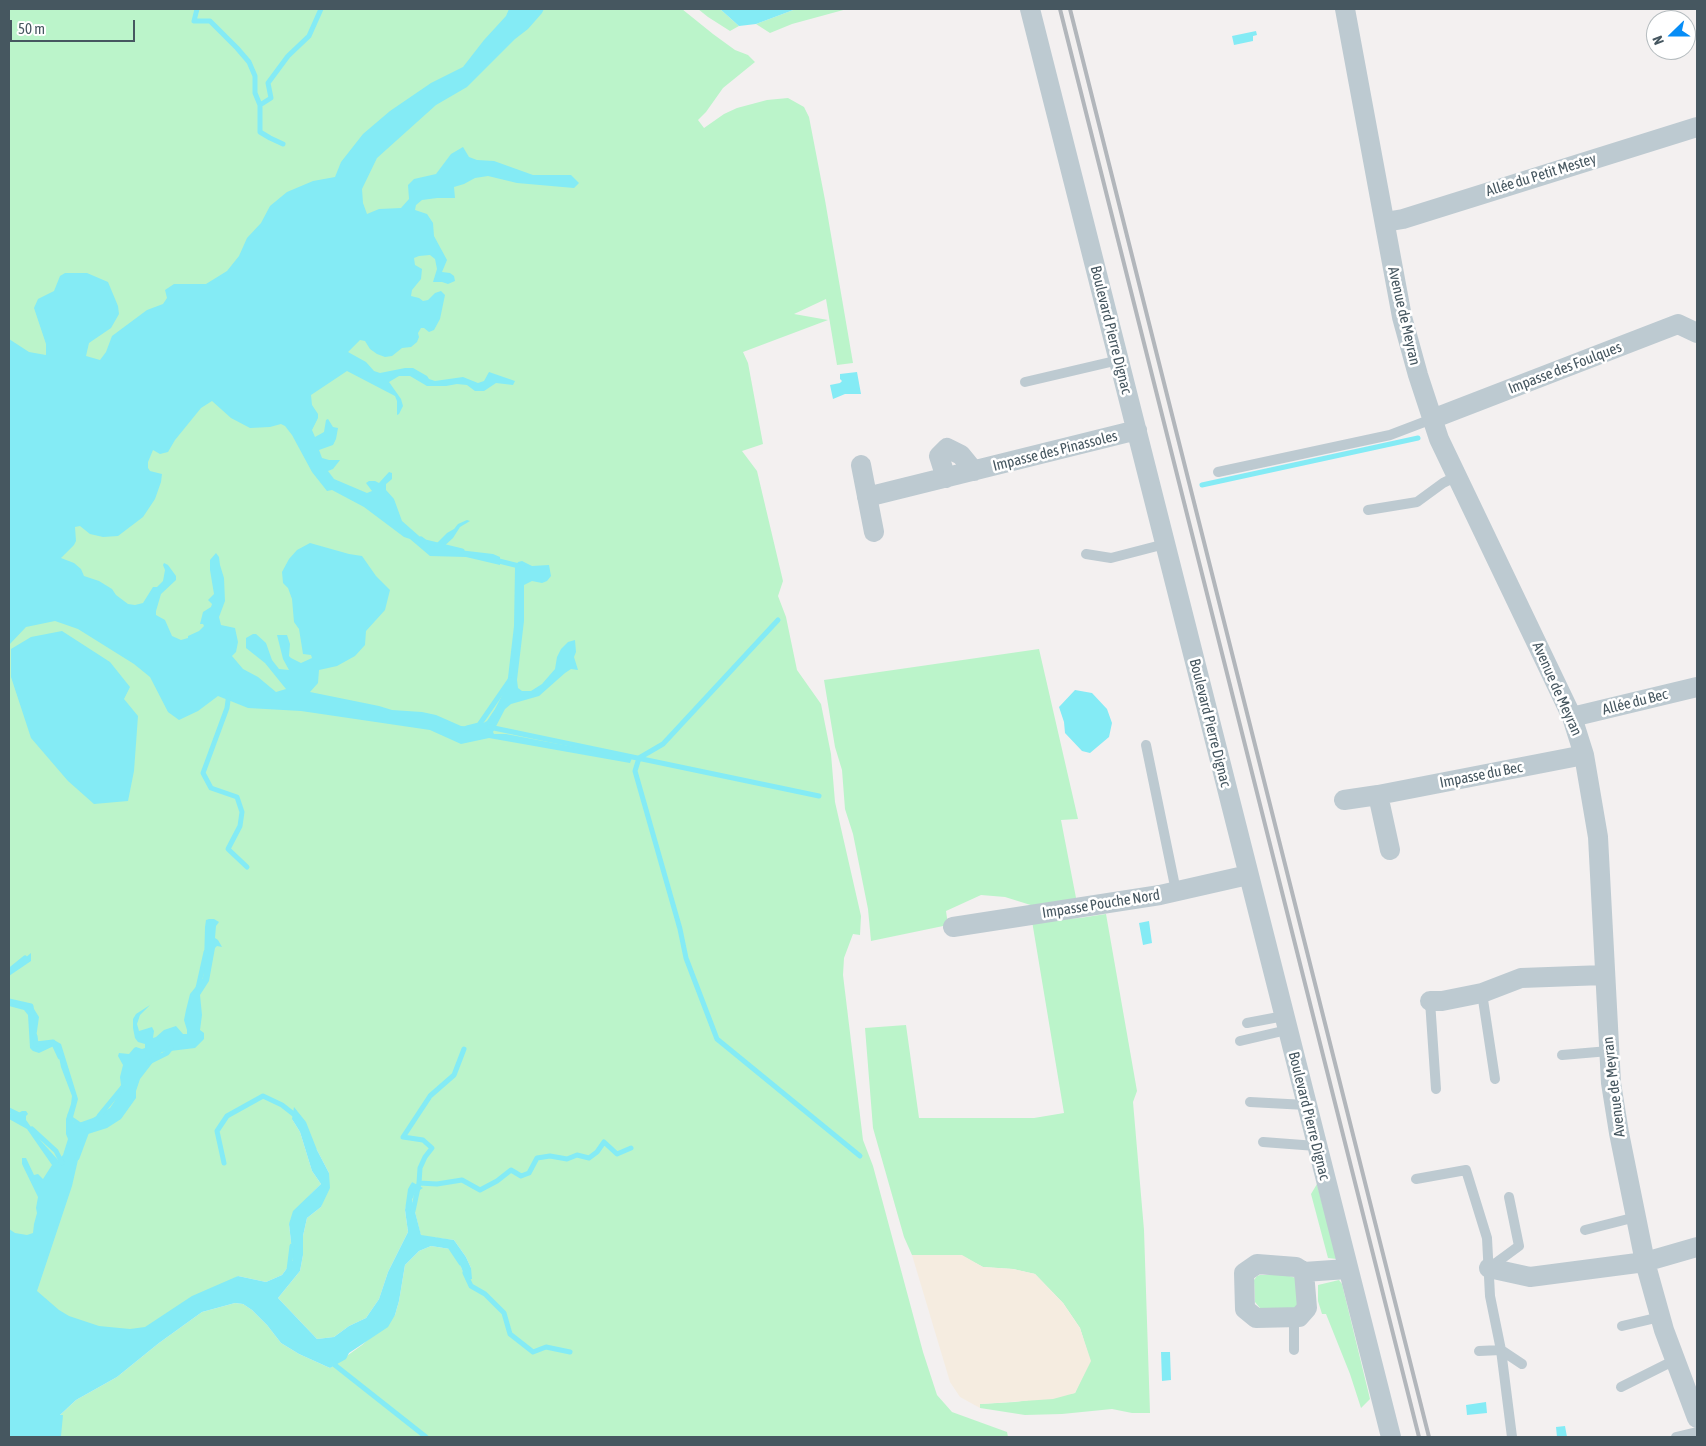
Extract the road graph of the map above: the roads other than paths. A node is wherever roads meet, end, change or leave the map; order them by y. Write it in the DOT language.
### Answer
graph roads {
  1 [pos="1030,9"];
  2 [pos="1345,9"];
  3 [pos="1697,127"];
  4 [pos="1385,222"];
  5 [pos="1697,333"];
  6 [pos="1119,360"];
  7 [pos="1025,382"];
  8 [pos="1432,419"];
  9 [pos="1136,430"];
  10 [pos="861,465"];
  11 [pos="974,471"];
  12 [pos="1218,472"];
  13 [pos="1457,476"];
  14 [pos="946,478"];
  15 [pos="867,497"];
  16 [pos="1368,510"];
  17 [pos="874,532"];
  18 [pos="1165,544"];
  19 [pos="1086,554"];
  20 [pos="1697,687"];
  21 [pos="1572,718"];
  22 [pos="1146,745"];
  23 [pos="1584,755"];
  24 [pos="1378,795"];
  25 [pos="1344,800"];
  26 [pos="1390,850"];
  27 [pos="1248,875"];
  28 [pos="1176,891"];
  29 [pos="953,927"];
  30 [pos="1604,975"];
  31 [pos="1482,993"];
  32 [pos="1430,1001"];
  33 [pos="1247,1023"];
  34 [pos="1286,1023"];
  35 [pos="1240,1041"];
  36 [pos="1609,1051"];
  37 [pos="1562,1055"];
  38 [pos="1495,1078"];
  39 [pos="1436,1089"];
  40 [pos="1250,1102"];
  41 [pos="1306,1105"];
  42 [pos="1264,1142"];
  43 [pos="1316,1146"];
  44 [pos="1416,1179"];
  45 [pos="1509,1197"];
  46 [pos="1636,1217"];
  47 [pos="1585,1230"];
  48 [pos="1697,1248"];
  49 [pos="1645,1262"];
  50 [pos="1489,1268"];
  51 [pos="1347,1269"];
  52 [pos="1304,1272"];
  53 [pos="1294,1317"];
  54 [pos="1660,1317"];
  55 [pos="1622,1326"];
  56 [pos="1294,1350"];
  57 [pos="1501,1350"];
  58 [pos="1478,1351"];
  59 [pos="1675,1360"];
  60 [pos="1522,1364"];
  61 [pos="1620,1387"];
  62 [pos="1697,1418"];
  63 [pos="1697,1432"];
  64 [pos="1391,1437"];
  65 [pos="1512,1437"];
  66 [pos="1676,1437"];
  1 -- 6 [label="street, Boulevard Pierre Dignac"];
  2 -- 4 [label="street, Avenue de Meyran"];
  3 -- 4 [label="street, Allée du Petit Mestey"];
  4 -- 8 [label="street, Avenue de Meyran"];
  5 -- 8 [label="street, Impasse des Foulques"];
  6 -- 7 [label="lane"];
  6 -- 9 [label="street, Boulevard Pierre Dignac"];
  8 -- 12 [label="lane"];
  8 -- 13 [label="street, Avenue de Meyran"];
  9 -- 11 [label="street, Impasse des Pinassoles"];
  9 -- 18 [label="street, Boulevard Pierre Dignac"];
  10 -- 15 [label="street"];
  11 -- 14 [label="street, Impasse des Pinassoles"];
  11 -- 14 [label="street, Impasse des Pinassoles"];
  13 -- 16 [label="lane"];
  13 -- 21 [label="street, Avenue de Meyran"];
  14 -- 15 [label="street, Impasse des Pinassoles"];
  15 -- 17 [label="street"];
  18 -- 19 [label="lane"];
  18 -- 27 [label="street, Boulevard Pierre Dignac"];
  20 -- 21 [label="street, Allée du Bec"];
  21 -- 23 [label="street, Avenue de Meyran"];
  22 -- 28 [label="lane"];
  23 -- 24 [label="street, Impasse du Bec"];
  23 -- 30 [label="street, Avenue de Meyran"];
  24 -- 25 [label="street, Impasse du Bec"];
  24 -- 26 [label="street"];
  27 -- 28 [label="street, Impasse Pouche Nord"];
  27 -- 34 [label="street, Boulevard Pierre Dignac"];
  28 -- 29 [label="street, Impasse Pouche Nord"];
  30 -- 31 [label="street"];
  30 -- 36 [label="street, Avenue de Meyran"];
  31 -- 32 [label="street"];
  31 -- 38 [label="lane"];
  32 -- 39 [label="lane"];
  33 -- 34 [label="lane"];
  34 -- 35 [label="lane"];
  34 -- 41 [label="street, Boulevard Pierre Dignac"];
  36 -- 37 [label="lane"];
  36 -- 46 [label="street, Avenue de Meyran"];
  40 -- 41 [label="lane"];
  41 -- 43 [label="street, Boulevard Pierre Dignac"];
  42 -- 43 [label="lane"];
  43 -- 51 [label="street, Boulevard Pierre Dignac"];
  44 -- 50 [label="lane"];
  45 -- 50 [label="lane"];
  46 -- 47 [label="lane"];
  46 -- 49 [label="street, Avenue de Meyran"];
  48 -- 49 [label="street"];
  49 -- 50 [label="street"];
  49 -- 54 [label="street, Avenue de Meyran"];
  50 -- 57 [label="lane"];
  51 -- 52 [label="street"];
  51 -- 64 [label="street, Boulevard Pierre Dignac"];
  52 -- 53 [label="street"];
  52 -- 53 [label="street"];
  53 -- 56 [label="lane"];
  54 -- 55 [label="lane"];
  54 -- 59 [label="street, Avenue de Meyran"];
  57 -- 58 [label="lane"];
  57 -- 60 [label="lane"];
  57 -- 65 [label="lane"];
  59 -- 61 [label="lane"];
  59 -- 62 [label="street, Avenue de Meyran"];
  63 -- 66 [label="lane"];
}
